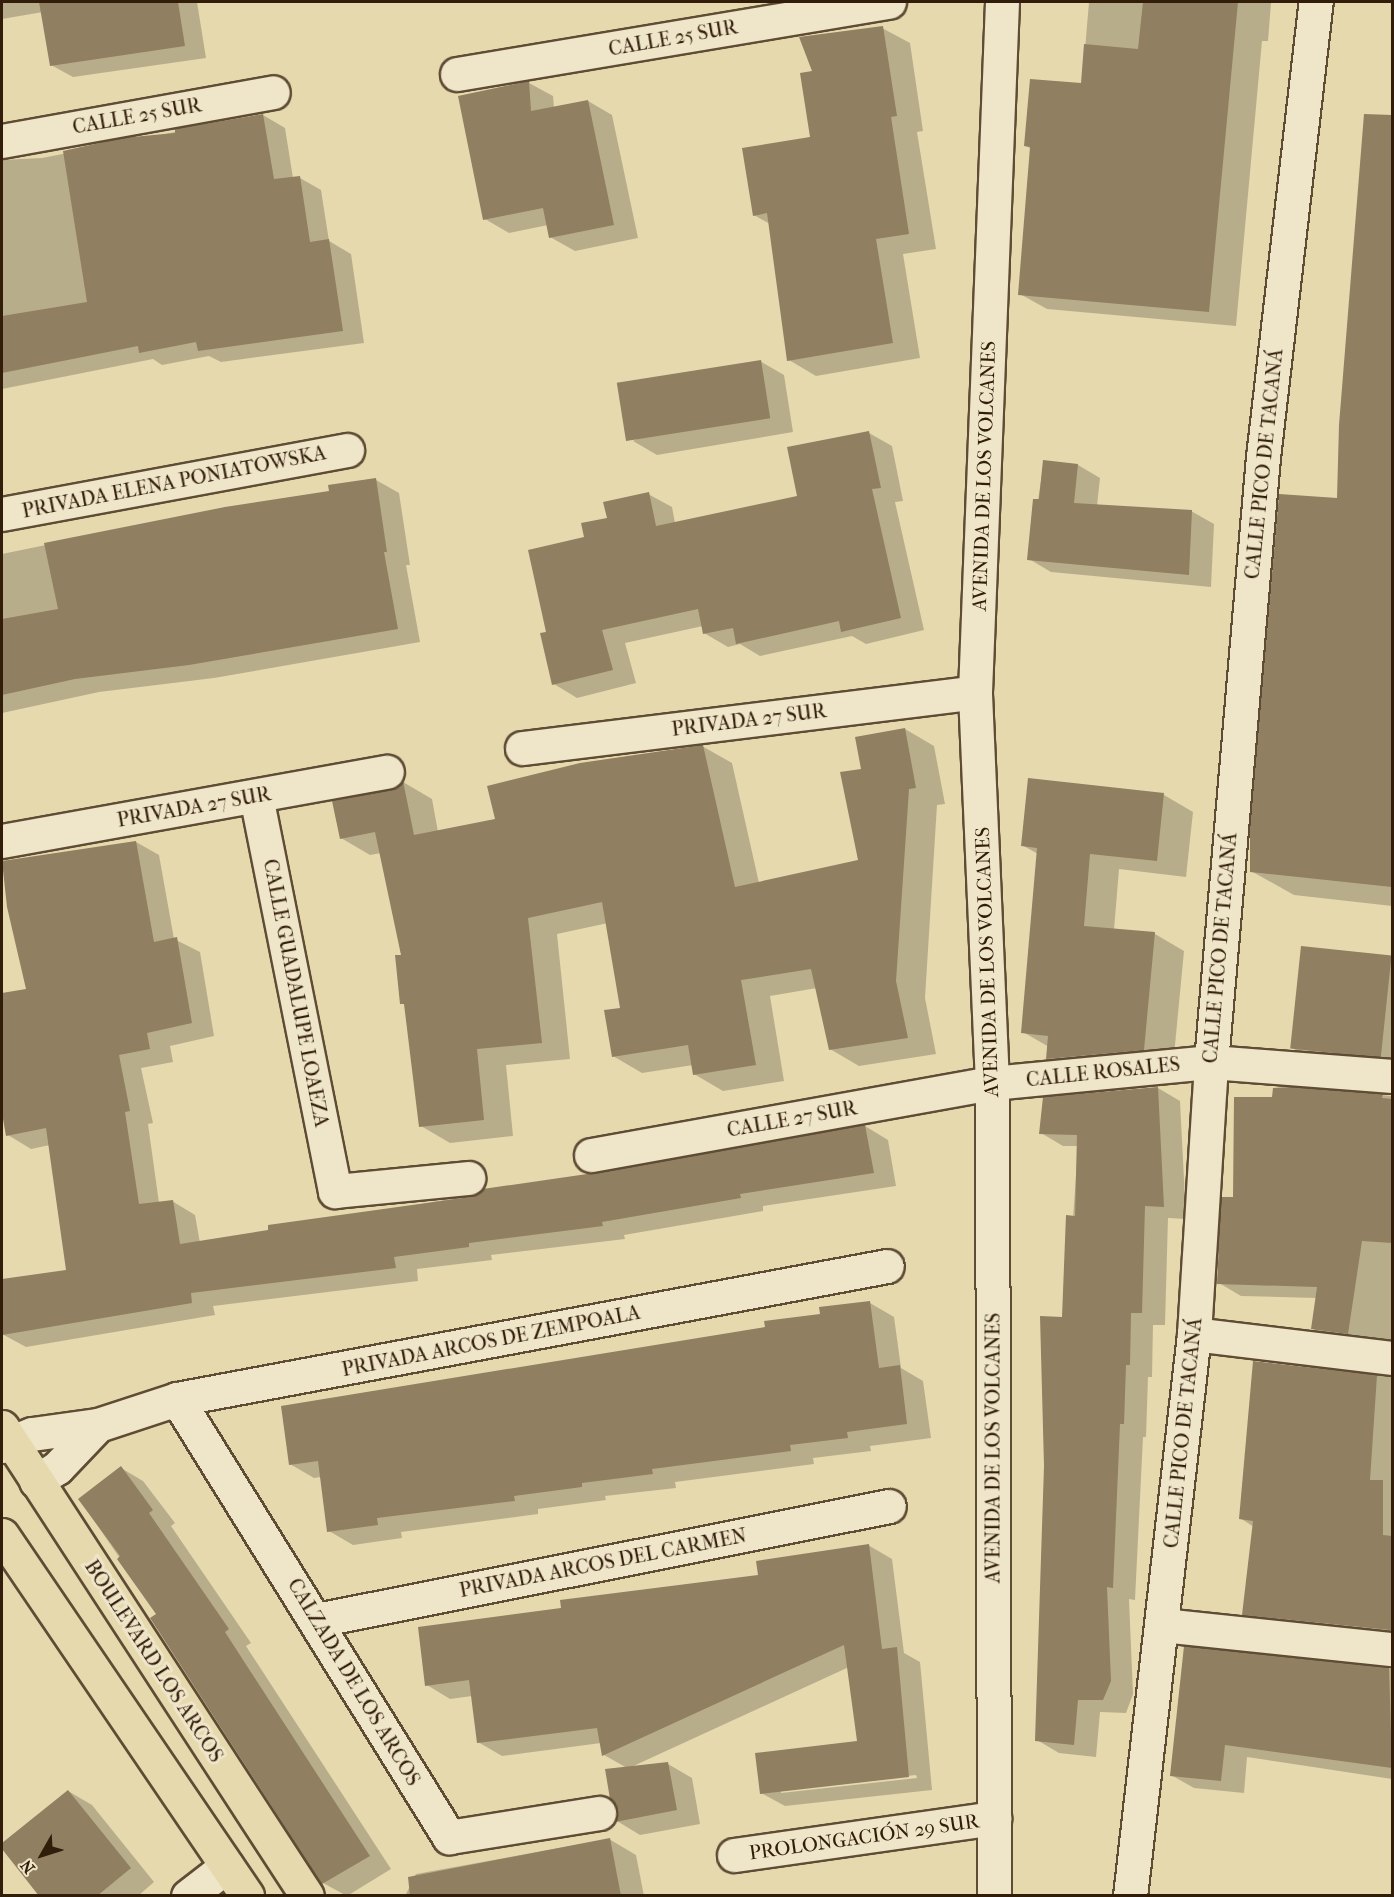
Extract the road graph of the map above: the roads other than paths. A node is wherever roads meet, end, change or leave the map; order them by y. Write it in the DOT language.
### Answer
graph roads {
  1 [pos="889,2"];
  2 [pos="1316,2"];
  3 [pos="1002,15"];
  4 [pos="457,74"];
  5 [pos="273,92"];
  6 [pos="2,141"];
  7 [pos="347,450"];
  8 [pos="2,514"];
  9 [pos="975,692"];
  10 [pos="522,748"];
  11 [pos="387,772"];
  12 [pos="256,796"];
  13 [pos="2,841"];
  14 [pos="1210,1062"];
  15 [pos="1392,1076"];
  16 [pos="992,1083"];
  17 [pos="591,1155"];
  18 [pos="468,1178"];
  19 [pos="887,1266"];
  20 [pos="1194,1334"];
  21 [pos="1392,1358"];
  22 [pos="177,1400"];
  23 [pos="98,1425"];
  24 [pos="5,1438"];
  25 [pos="36,1481"];
  26 [pos="889,1506"];
  27 [pos="2,1535"];
  28 [pos="317,1620"];
  29 [pos="1162,1625"];
  30 [pos="1392,1650"];
  31 [pos="599,1813"];
  32 [pos="994,1818"];
  33 [pos="734,1855"];
  34 [pos="227,1866"];
  35 [pos="188,1896"];
  36 [pos="247,1896"];
  37 [pos="306,1896"];
  38 [pos="994,1896"];
  39 [pos="1130,1896"];
  1 -- 4 [label="street, CALLE 25 SUR"];
  2 -- 14 [label="street, CALLE PICO DE TACANÁ"];
  3 -- 9 [label="street, AVENIDA DE LOS VOLCANES"];
  5 -- 6 [label="street, CALLE 25 SUR"];
  7 -- 8 [label="street, PRIVADA ELENA PONIATOWSKA"];
  9 -- 10 [label="street, PRIVADA 27 SUR"];
  9 -- 16 [label="street, AVENIDA DE LOS VOLCANES"];
  11 -- 12 [label="street, PRIVADA 27 SUR"];
  12 -- 13 [label="street, PRIVADA 27 SUR"];
  12 -- 18 [label="street, CALLE GUADALUPE LOAEZA"];
  14 -- 15 [label="street, CALLE ROSALES"];
  14 -- 16 [label="street, CALLE ROSALES"];
  14 -- 20 [label="street, CALLE PICO DE TACANÁ"];
  16 -- 17 [label="street, CALLE 27 SUR"];
  16 -- 32 [label="street, AVENIDA DE LOS VOLCANES"];
  19 -- 22 [label="street, PRIVADA ARCOS DE ZEMPOALA"];
  20 -- 21 [label="street"];
  20 -- 29 [label="street, CALLE PICO DE TACANÁ"];
  22 -- 23 [label="street, PRIVADA ARCOS DE ZEMPOALA"];
  22 -- 28 [label="street, CALZADA DE LOS ARCOS"];
  23 -- 24 [label="street, PRIVADA ARCOS DE ZEMPOALA"];
  23 -- 25 [label="street, PRIVADA ARCOS DE ZEMPOALA"];
  24 -- 25 [label="main road, BOULEVARD LOS ARCOS"];
  25 -- 37 [label="main road, BOULEVARD LOS ARCOS"];
  26 -- 28 [label="street, PRIVADA ARCOS DEL CARMEN"];
  27 -- 34 [label="main road"];
  28 -- 31 [label="street, CALZADA DE LOS ARCOS"];
  29 -- 30 [label="street"];
  29 -- 39 [label="street, CALLE PICO DE TACANÁ"];
  32 -- 33 [label="street, PROLONGACIÓN 29 SUR"];
  32 -- 38 [label="street, AVENIDA DE LOS VOLCANES"];
  34 -- 35 [label="street"];
  34 -- 36 [label="main road"];
}
